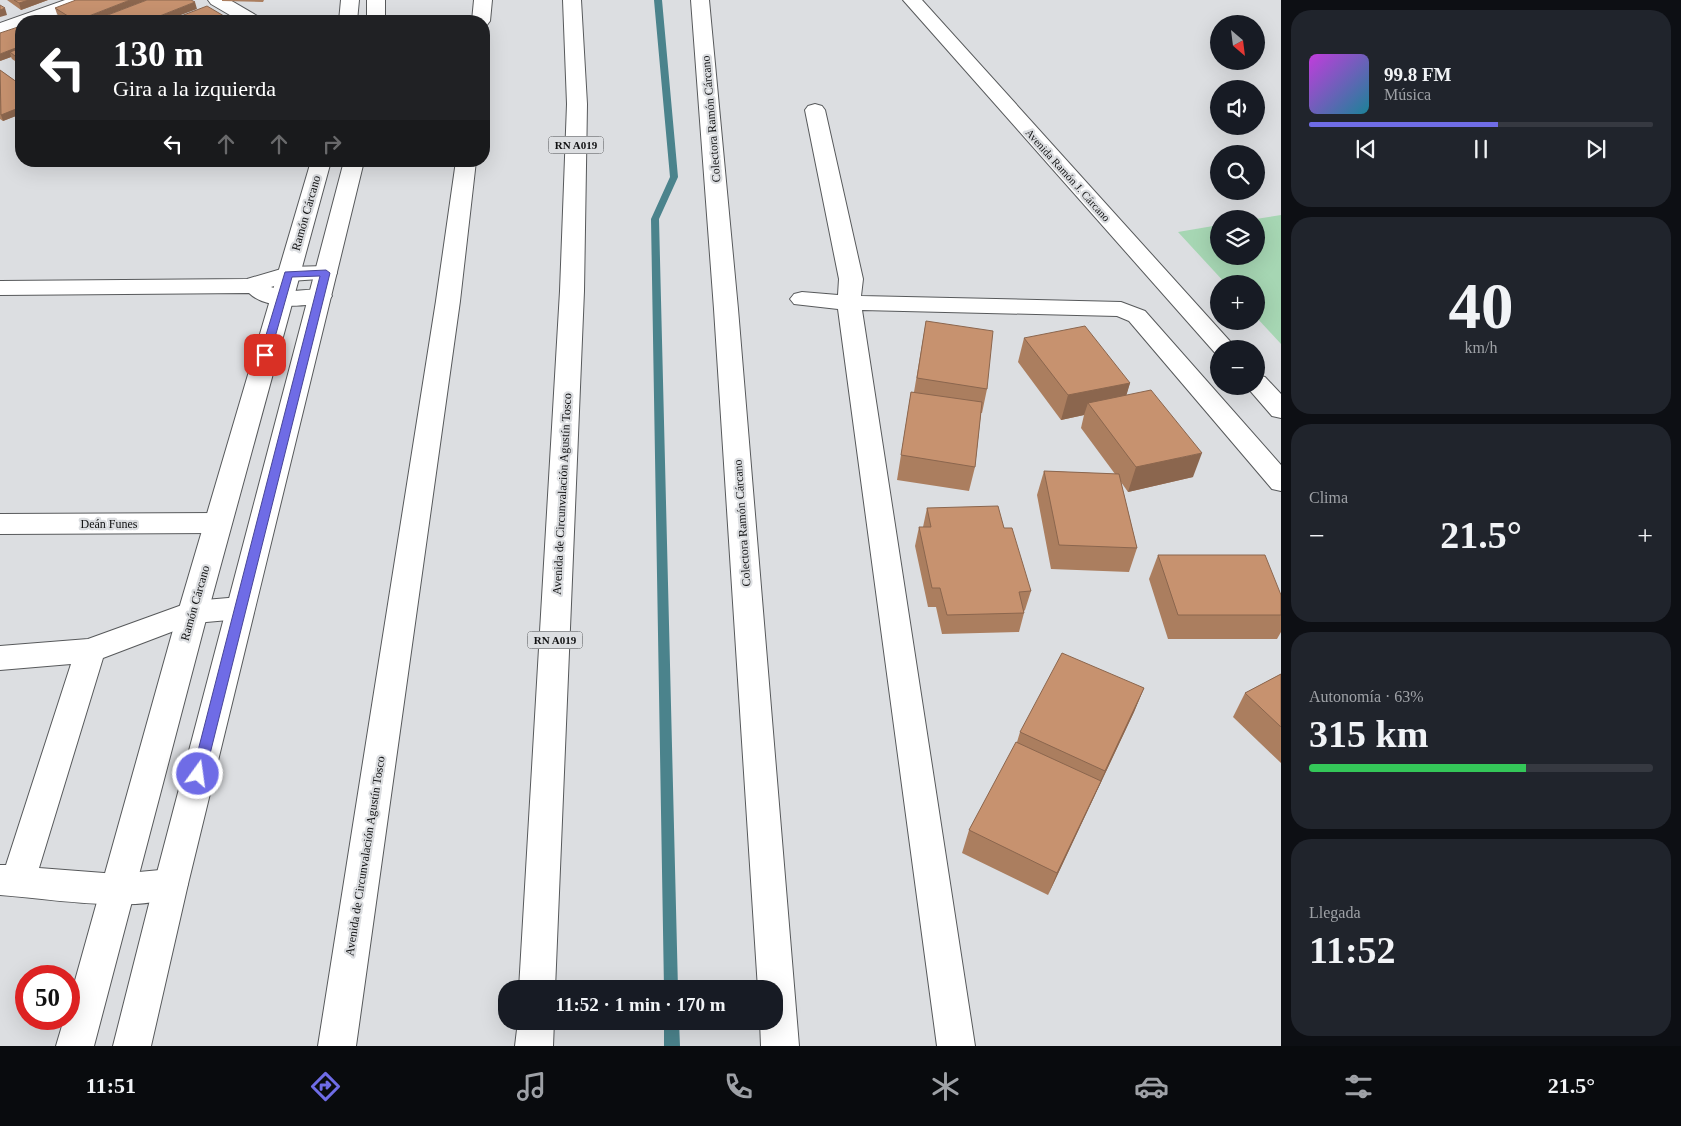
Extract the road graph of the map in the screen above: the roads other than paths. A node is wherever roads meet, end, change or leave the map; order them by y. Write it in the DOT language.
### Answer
graph roads {
  1 [pos="82,0"];
  2 [pos="217,0"];
  3 [pos="350,0"];
  4 [pos="376,0"];
  5 [pos="483,0"];
  6 [pos="572,0"];
  7 [pos="700,0"];
  8 [pos="912,0"];
  9 [pos="54,15"];
  10 [pos="243,15"];
  11 [pos="349,15"];
  12 [pos="376,15"];
  13 [pos="482,15"];
  14 [pos="15,24"];
  15 [pos="0,29"];
  16 [pos="815,110"];
  17 [pos="319,167"];
  18 [pos="352,167"];
  19 [pos="465,167"];
  20 [pos="288,274"];
  21 [pos="323,285"];
  22 [pos="248,286"];
  23 [pos="0,288"];
  24 [pos="281,299"];
  25 [pos="802,299"];
  26 [pos="849,303"];
  27 [pos="1217,340"];
  28 [pos="1265,393"];
  29 [pos="1281,410"];
  30 [pos="1281,482"];
  31 [pos="218,523"];
  32 [pos="0,524"];
  33 [pos="240,608"];
  34 [pos="193,612"];
  35 [pos="90,651"];
  36 [pos="0,658"];
  37 [pos="9,880"];
  38 [pos="170,884"];
  39 [pos="117,889"];
  40 [pos="537,980"];
  41 [pos="535,1030"];
  42 [pos="75,1046"];
  43 [pos="132,1046"];
  44 [pos="337,1046"];
  45 [pos="534,1046"];
  46 [pos="780,1046"];
  47 [pos="956,1046"];
  1 -- 9 [label="main road"];
  2 -- 10 [label="main road"];
  3 -- 11 [label="main road"];
  4 -- 12 [label="main road"];
  5 -- 13 [label="main road"];
  6 -- 40 [label="main road, Avenida de Circunvalación Agustín Tosco / RN A019"];
  7 -- 46 [label="main road, Colectora Ramón Cárcano"];
  8 -- 27 [label="main road, Avenida Ramón J. Cárcano"];
  14 -- 15 [label="main road"];
  16 -- 26 [label="main road"];
  17 -- 20 [label="main road, Ramón Cárcano"];
  18 -- 21 [label="main road"];
  19 -- 44 [label="main road, Avenida de Circunvalación Agustín Tosco"];
  20 -- 21 [label="main road"];
  20 -- 22 [label="main road"];
  20 -- 24 [label="main road, Ramón Cárcano"];
  21 -- 24 [label="main road"];
  21 -- 33 [label="main road"];
  22 -- 23 [label="main road"];
  22 -- 24 [label="main road"];
  24 -- 31 [label="main road, Ramón Cárcano"];
  25 -- 26 [label="main road"];
  26 -- 30 [label="main road"];
  26 -- 47 [label="main road"];
  28 -- 29 [label="main road"];
  31 -- 32 [label="main road, Deán Funes"];
  31 -- 34 [label="main road, Ramón Cárcano"];
  33 -- 34 [label="main road"];
  33 -- 38 [label="main road"];
  34 -- 35 [label="main road"];
  34 -- 39 [label="main road, Ramón Cárcano"];
  35 -- 36 [label="main road"];
  35 -- 37 [label="main road"];
  37 -- 39 [label="main road"];
  38 -- 39 [label="main road"];
  38 -- 43 [label="main road"];
  39 -- 42 [label="main road, Ramón Cárcano"];
  41 -- 45 [label="main road"];
}
